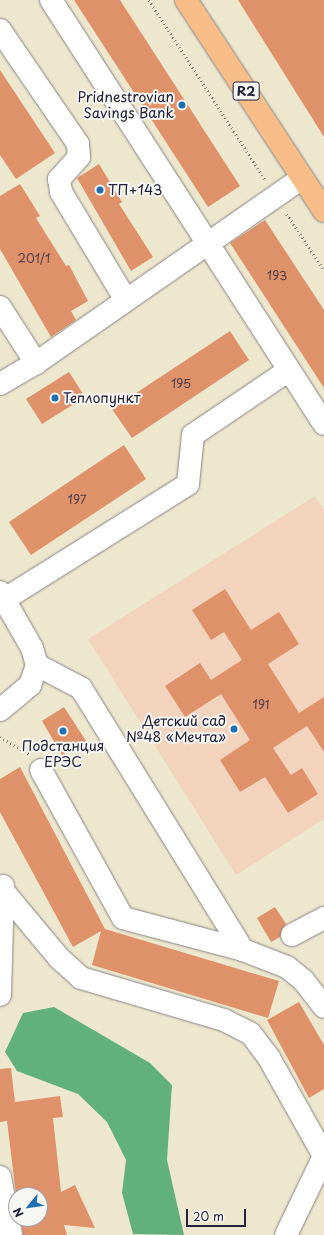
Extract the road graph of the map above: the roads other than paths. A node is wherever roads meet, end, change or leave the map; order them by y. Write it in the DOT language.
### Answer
graph roads {
  1 [pos="51,0"];
  2 [pos="189,1"];
  3 [pos="0,30"];
  4 [pos="302,178"];
  5 [pos="324,211"];
  6 [pos="207,244"];
  7 [pos="126,300"];
  8 [pos="0,307"];
  9 [pos="36,363"];
  10 [pos="289,370"];
  11 [pos="0,384"];
  12 [pos="324,424"];
  13 [pos="2,596"];
  14 [pos="36,665"];
  15 [pos="0,710"];
  16 [pos="41,770"];
  17 [pos="2,885"];
  18 [pos="324,918"];
  19 [pos="292,935"];
  20 [pos="243,950"];
  21 [pos="2,956"];
  22 [pos="0,995"];
  23 [pos="324,1007"];
  24 [pos="324,1156"];
  25 [pos="0,1177"];
  26 [pos="10,1235"];
  27 [pos="286,1235"];
  1 -- 6 [label="street"];
  2 -- 4 [label="main road, R2"];
  3 -- 7 [label="street"];
  4 -- 5 [label="main road, R2"];
  4 -- 6 [label="street"];
  6 -- 7 [label="street"];
  6 -- 10 [label="street"];
  7 -- 9 [label="street"];
  8 -- 9 [label="street"];
  9 -- 11 [label="street"];
  10 -- 12 [label="street"];
  10 -- 13 [label="street"];
  13 -- 14 [label="street"];
  14 -- 15 [label="street"];
  14 -- 20 [label="street"];
  16 -- 20 [label="street"];
  17 -- 21 [label="street"];
  17 -- 24 [label="street"];
  18 -- 19 [label="street"];
  20 -- 23 [label="street"];
  21 -- 22 [label="street"];
  24 -- 27 [label="street"];
  25 -- 26 [label="street"];
}
